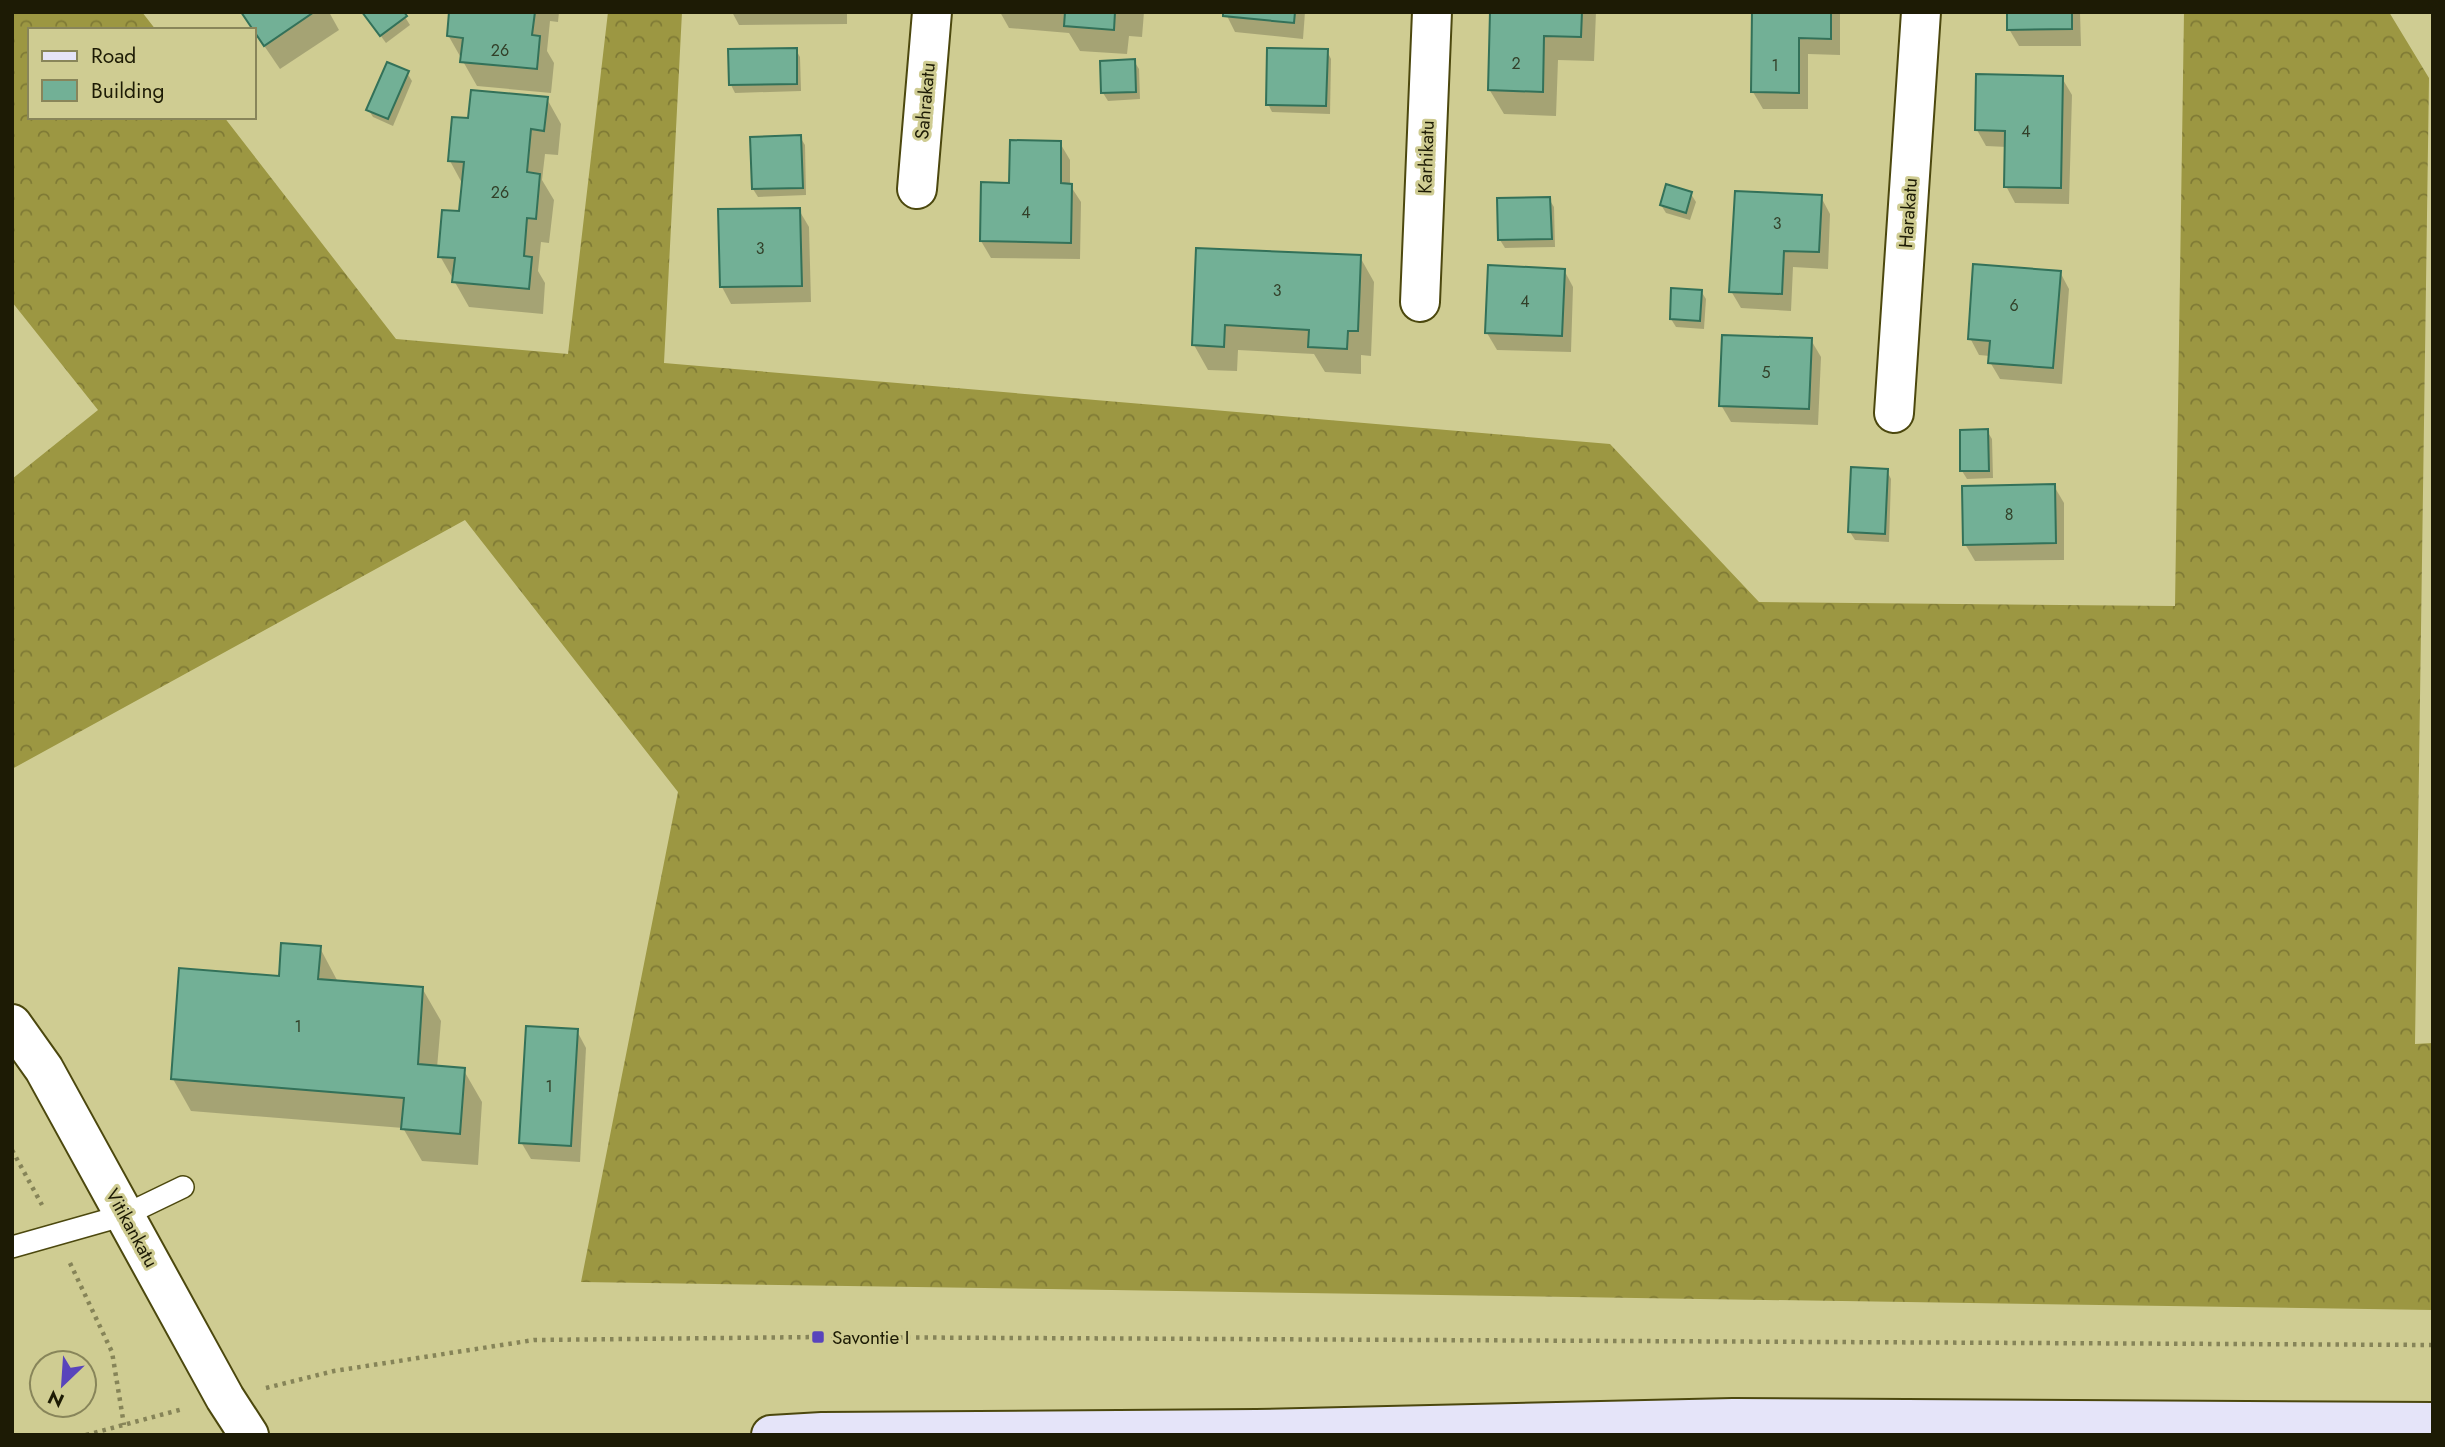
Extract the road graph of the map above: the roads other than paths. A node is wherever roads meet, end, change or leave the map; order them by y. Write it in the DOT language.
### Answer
graph roads {
  1 [pos="932,12"];
  2 [pos="1432,12"];
  3 [pos="1922,12"];
  4 [pos="917,189"];
  5 [pos="1420,302"];
  6 [pos="1894,413"];
  7 [pos="12,1024"];
  8 [pos="183,1187"];
  9 [pos="125,1215"];
  10 [pos="12,1247"];
  11 [pos="2433,1422"];
  12 [pos="1257,1432"];
  13 [pos="249,1435"];
  14 [pos="771,1435"];
  1 -- 4 [label="street, Sahrakatu"];
  2 -- 5 [label="street, Karhikatu"];
  3 -- 6 [label="street, Harakatu"];
  7 -- 9 [label="street, Vitikankatu"];
  8 -- 9 [label="lane"];
  9 -- 10 [label="lane"];
  9 -- 13 [label="street, Vitikankatu"];
  11 -- 12 [label="main road"];
  12 -- 14 [label="main road"];
}
